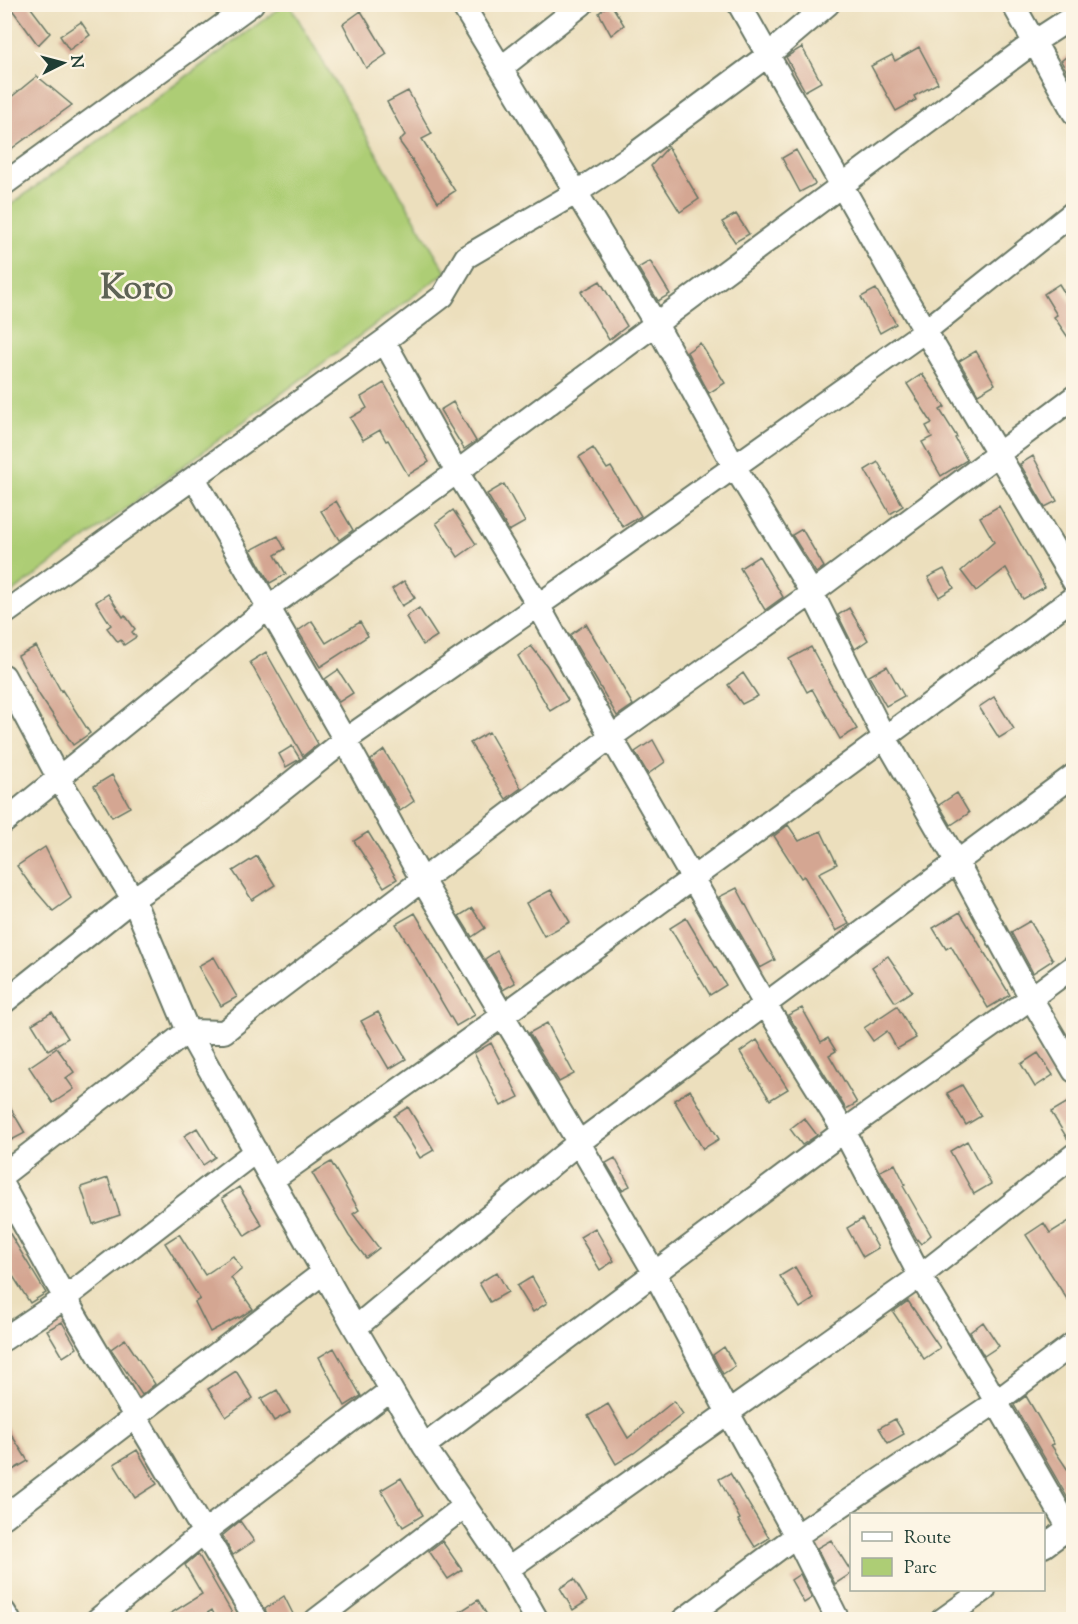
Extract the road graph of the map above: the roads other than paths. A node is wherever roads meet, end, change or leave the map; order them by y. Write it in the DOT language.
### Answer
graph roads {
  1 [pos="252,4"];
  2 [pos="462,4"];
  3 [pos="582,4"];
  4 [pos="739,4"];
  5 [pos="828,4"];
  6 [pos="1013,4"];
  7 [pos="1074,16"];
  8 [pos="1034,42"];
  9 [pos="768,55"];
  10 [pos="501,68"];
  11 [pos="1074,113"];
  12 [pos="4,184"];
  13 [pos="842,185"];
  14 [pos="577,192"];
  15 [pos="1074,212"];
  16 [pos="656,324"];
  17 [pos="925,331"];
  18 [pos="384,341"];
  19 [pos="1074,396"];
  20 [pos="998,453"];
  21 [pos="734,466"];
  22 [pos="457,472"];
  23 [pos="194,478"];
  24 [pos="1074,582"];
  25 [pos="812,593"];
  26 [pos="1074,597"];
  27 [pos="538,605"];
  28 [pos="268,608"];
  29 [pos="4,614"];
  30 [pos="4,676"];
  31 [pos="611,737"];
  32 [pos="885,738"];
  33 [pos="345,740"];
  34 [pos="1074,775"];
  35 [pos="59,779"];
  36 [pos="4,822"];
  37 [pos="957,862"];
  38 [pos="693,878"];
  39 [pos="422,880"];
  40 [pos="133,899"];
  41 [pos="1074,966"];
  42 [pos="1031,998"];
  43 [pos="4,1002"];
  44 [pos="765,1004"];
  45 [pos="503,1016"];
  46 [pos="188,1031"];
  47 [pos="1074,1071"];
  48 [pos="844,1131"];
  49 [pos="579,1143"];
  50 [pos="256,1151"];
  51 [pos="1074,1155"];
  52 [pos="4,1174"];
  53 [pos="272,1179"];
  54 [pos="4,1188"];
  55 [pos="324,1272"];
  56 [pos="654,1272"];
  57 [pos="920,1276"];
  58 [pos="65,1298"];
  59 [pos="355,1328"];
  60 [pos="4,1340"];
  61 [pos="1074,1343"];
  62 [pos="391,1390"];
  63 [pos="996,1402"];
  64 [pos="728,1413"];
  65 [pos="136,1417"];
  66 [pos="424,1446"];
  67 [pos="465,1506"];
  68 [pos="4,1517"];
  69 [pos="1072,1530"];
  70 [pos="204,1532"];
  71 [pos="796,1536"];
  72 [pos="1045,1545"];
  73 [pos="508,1569"];
  74 [pos="983,1591"];
  75 [pos="4,1612"];
  76 [pos="9,1620"];
  77 [pos="97,1620"];
  78 [pos="256,1620"];
  79 [pos="316,1620"];
  80 [pos="537,1620"];
  81 [pos="683,1620"];
  82 [pos="838,1620"];
  83 [pos="942,1620"];
  1 -- 12 [label="street"];
  2 -- 10 [label="street"];
  3 -- 10 [label="street"];
  4 -- 9 [label="street"];
  5 -- 9 [label="street"];
  6 -- 8 [label="street"];
  7 -- 8 [label="street"];
  8 -- 11 [label="street"];
  8 -- 13 [label="street"];
  9 -- 13 [label="street"];
  9 -- 14 [label="street"];
  10 -- 14 [label="street"];
  13 -- 16 [label="street"];
  13 -- 17 [label="street"];
  14 -- 16 [label="street"];
  14 -- 18 [label="street"];
  15 -- 17 [label="street"];
  16 -- 21 [label="street"];
  16 -- 22 [label="street"];
  17 -- 20 [label="street"];
  17 -- 21 [label="street"];
  18 -- 22 [label="street"];
  18 -- 23 [label="street"];
  19 -- 20 [label="street"];
  20 -- 24 [label="street"];
  20 -- 25 [label="street"];
  21 -- 25 [label="street"];
  21 -- 27 [label="street"];
  22 -- 27 [label="street"];
  22 -- 28 [label="street"];
  23 -- 28 [label="street"];
  23 -- 29 [label="street"];
  25 -- 31 [label="street"];
  25 -- 32 [label="street"];
  26 -- 32 [label="street"];
  27 -- 31 [label="street"];
  27 -- 33 [label="street"];
  28 -- 33 [label="street"];
  28 -- 35 [label="street"];
  30 -- 35 [label="street"];
  31 -- 38 [label="street"];
  31 -- 39 [label="street"];
  32 -- 37 [label="street"];
  32 -- 38 [label="street"];
  33 -- 39 [label="street"];
  33 -- 40 [label="street"];
  34 -- 37 [label="street"];
  35 -- 36 [label="street"];
  35 -- 40 [label="street"];
  37 -- 42 [label="street"];
  37 -- 44 [label="street"];
  38 -- 44 [label="street"];
  38 -- 45 [label="street"];
  39 -- 45 [label="street"];
  39 -- 46 [label="street"];
  40 -- 43 [label="street"];
  40 -- 46 [label="street"];
  41 -- 42 [label="street"];
  42 -- 47 [label="street"];
  42 -- 48 [label="street"];
  44 -- 48 [label="street"];
  44 -- 49 [label="street"];
  45 -- 49 [label="street"];
  45 -- 53 [label="street"];
  46 -- 50 [label="street"];
  46 -- 52 [label="street"];
  48 -- 56 [label="street"];
  48 -- 57 [label="street"];
  49 -- 56 [label="street"];
  49 -- 59 [label="street"];
  50 -- 53 [label="street"];
  50 -- 58 [label="street"];
  51 -- 57 [label="street"];
  53 -- 55 [label="street"];
  54 -- 58 [label="street"];
  55 -- 59 [label="street"];
  55 -- 65 [label="street"];
  56 -- 64 [label="street"];
  56 -- 66 [label="street"];
  57 -- 63 [label="street"];
  57 -- 64 [label="street"];
  58 -- 60 [label="street"];
  58 -- 65 [label="street"];
  59 -- 62 [label="street"];
  61 -- 63 [label="street"];
  62 -- 66 [label="street"];
  62 -- 70 [label="street"];
  63 -- 69 [label="street"];
  63 -- 71 [label="street"];
  64 -- 71 [label="street"];
  64 -- 73 [label="street"];
  65 -- 68 [label="street"];
  65 -- 70 [label="street"];
  66 -- 67 [label="street"];
  67 -- 73 [label="street"];
  67 -- 79 [label="street"];
  69 -- 72 [label="street"];
  70 -- 77 [label="street"];
  70 -- 78 [label="street"];
  71 -- 81 [label="street"];
  71 -- 82 [label="street"];
  73 -- 80 [label="street"];
  74 -- 83 [label="street"];
  75 -- 76 [label="street"];
}
